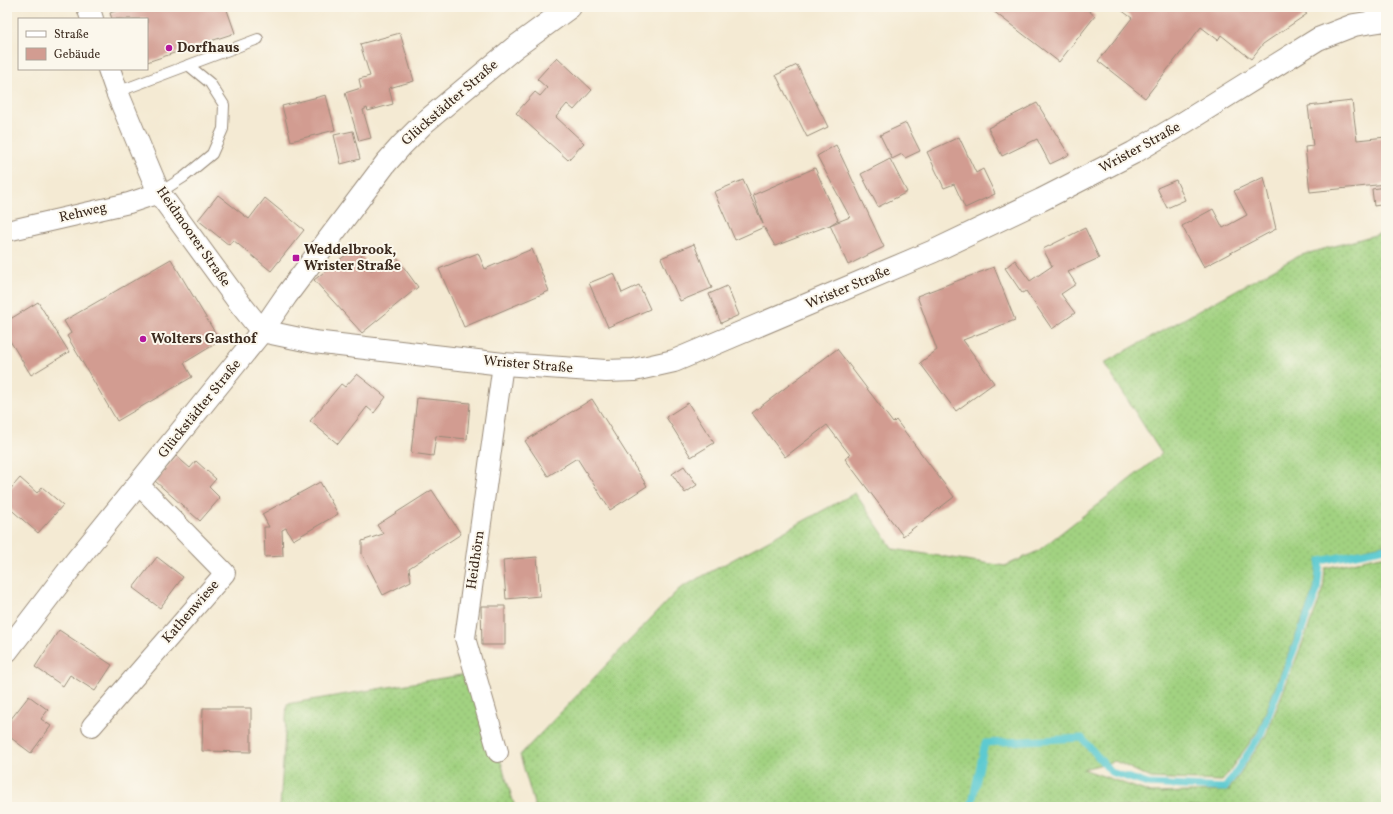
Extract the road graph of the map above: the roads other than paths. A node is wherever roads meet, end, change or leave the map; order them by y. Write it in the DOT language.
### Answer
graph roads {
  1 [pos="88,7"];
  2 [pos="570,7"];
  3 [pos="92,18"];
  4 [pos="1386,20"];
  5 [pos="258,39"];
  6 [pos="188,65"];
  7 [pos="109,70"];
  8 [pos="117,92"];
  9 [pos="159,193"];
  10 [pos="7,231"];
  11 [pos="262,331"];
  12 [pos="503,364"];
  13 [pos="139,485"];
  14 [pos="7,651"];
  15 [pos="92,726"];
  16 [pos="498,752"];
  1 -- 3 [label="street"];
  2 -- 11 [label="street, Glückstädter Straße"];
  4 -- 12 [label="street, Wrister Straße"];
  5 -- 6 [label="lane"];
  6 -- 8 [label="lane"];
  6 -- 9 [label="lane"];
  7 -- 8 [label="street, Heidmoorer Straße"];
  8 -- 9 [label="street, Heidmoorer Straße"];
  9 -- 10 [label="street, Rehweg"];
  9 -- 11 [label="street, Heidmoorer Straße"];
  11 -- 12 [label="street, Wrister Straße"];
  11 -- 13 [label="street, Glückstädter Straße"];
  12 -- 16 [label="street, Heidhörn"];
  13 -- 14 [label="street, Glückstädter Straße"];
  13 -- 15 [label="street, Kathenwiese"];
}
